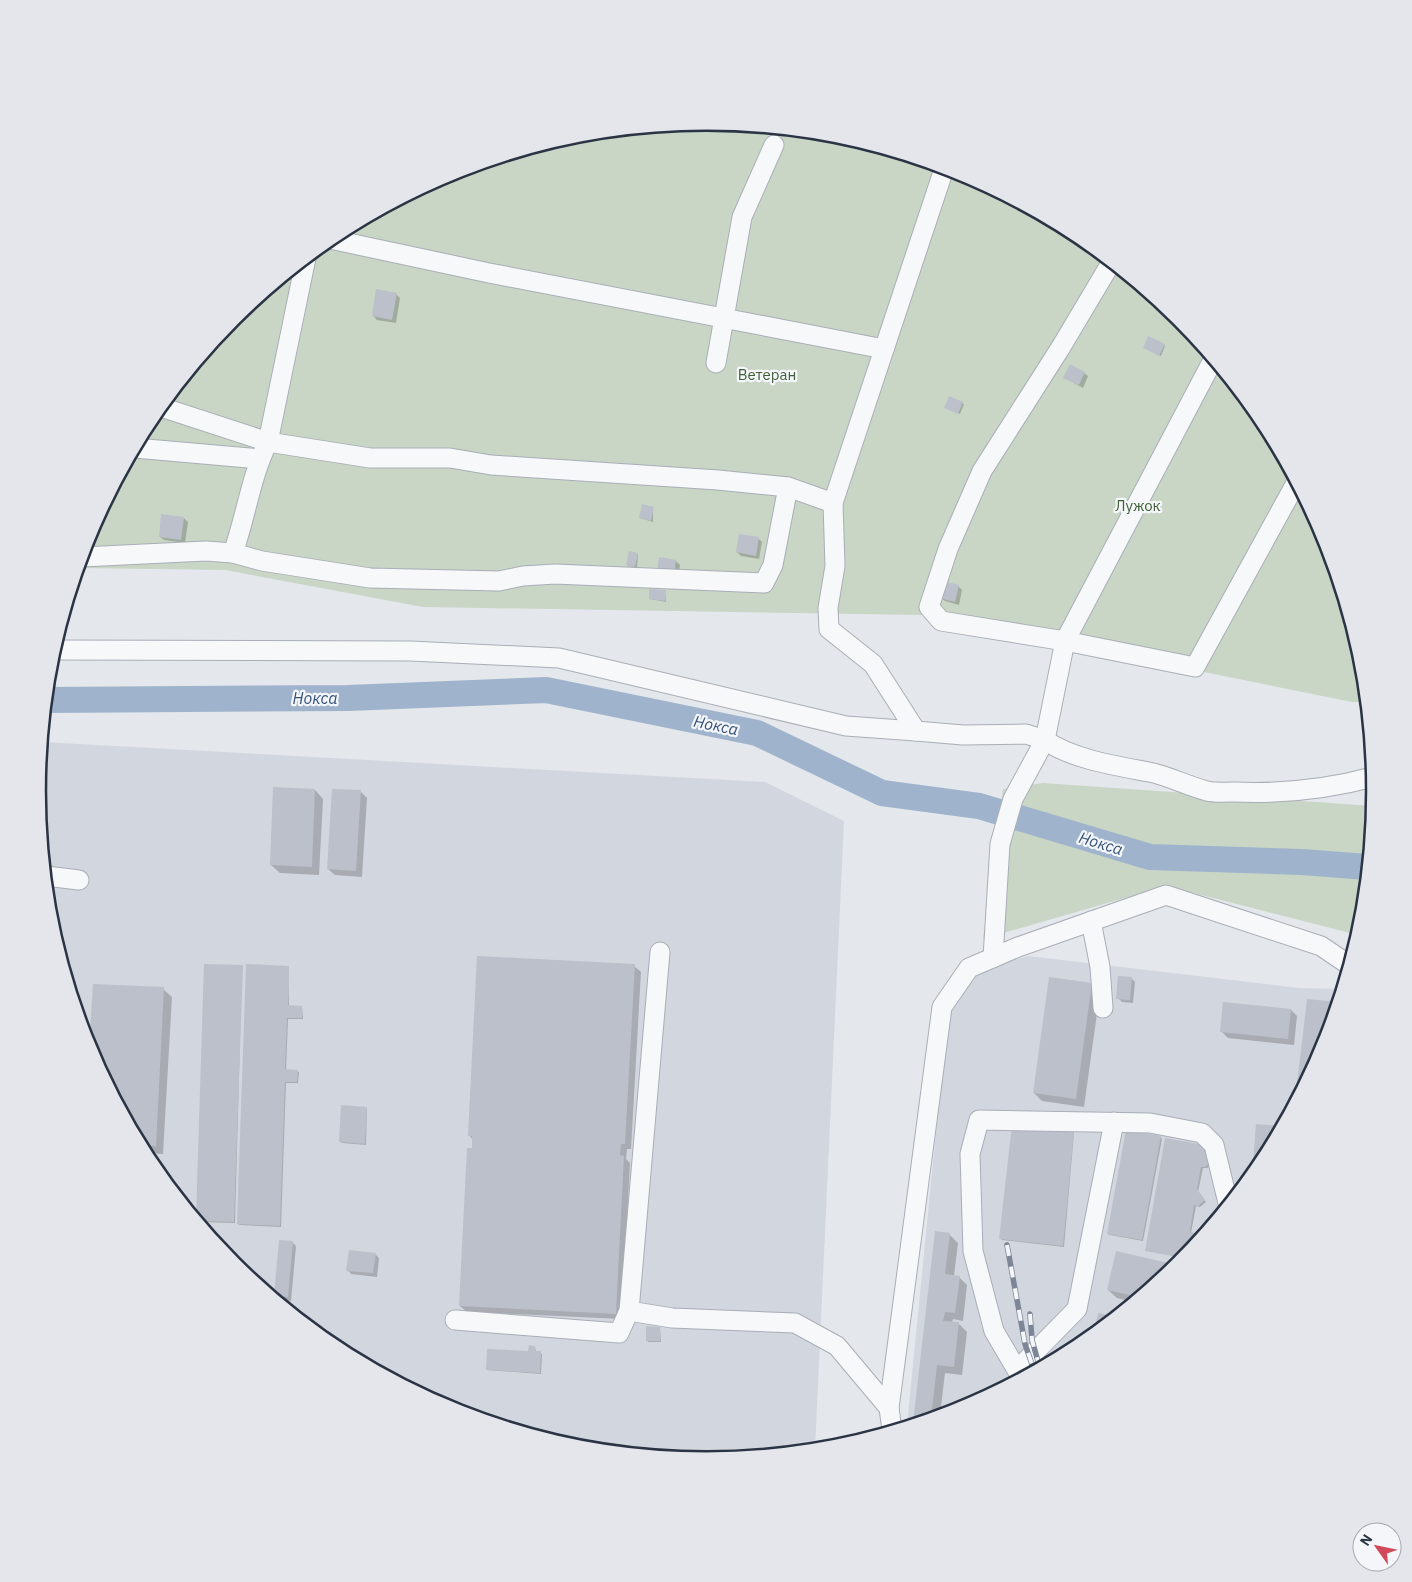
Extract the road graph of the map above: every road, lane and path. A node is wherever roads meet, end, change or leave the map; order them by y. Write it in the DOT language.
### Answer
graph roads {
  1 [pos="774,145"];
  2 [pos="942,175"];
  3 [pos="340,241"];
  4 [pos="304,268"];
  5 [pos="1108,268"];
  6 [pos="725,319"];
  7 [pos="884,349"];
  8 [pos="716,363"];
  9 [pos="1210,366"];
  10 [pos="168,410"];
  11 [pos="268,442"];
  12 [pos="142,449"];
  13 [pos="260,459"];
  14 [pos="788,487"];
  15 [pos="1293,489"];
  16 [pos="833,504"];
  17 [pos="234,552"];
  18 [pos="90,556"];
  19 [pos="1065,641"];
  20 [pos="62,650"];
  21 [pos="916,732"];
  22 [pos="1045,740"];
  23 [pos="1365,780"];
  24 [pos="52,877"];
  25 [pos="78,880"];
  26 [pos="1091,921"];
  27 [pos="660,952"];
  28 [pos="993,958"];
  29 [pos="1343,960"];
  30 [pos="1103,1008"];
  31 [pos="1114,1122"];
  32 [pos="1226,1196"];
  33 [pos="629,1311"];
  34 [pos="455,1320"];
  35 [pos="1022,1370"];
  36 [pos="1018,1372"];
  37 [pos="889,1408"];
  38 [pos="891,1424"];
  1 -- 6 [label="street"];
  2 -- 7 [label="street"];
  3 -- 6 [label="street"];
  4 -- 11 [label="street"];
  5 -- 19 [label="street"];
  6 -- 7 [label="street"];
  6 -- 8 [label="street"];
  7 -- 16 [label="street"];
  9 -- 19 [label="street"];
  10 -- 11 [label="street"];
  11 -- 13 [label="street"];
  11 -- 14 [label="street"];
  12 -- 13 [label="street"];
  13 -- 17 [label="street"];
  14 -- 16 [label="street"];
  14 -- 17 [label="street"];
  15 -- 19 [label="street"];
  16 -- 21 [label="street"];
  17 -- 18 [label="street"];
  19 -- 22 [label="street"];
  20 -- 21 [label="street"];
  21 -- 22 [label="street"];
  22 -- 23 [label="street"];
  22 -- 28 [label="street"];
  24 -- 25 [label="street"];
  26 -- 28 [label="street"];
  26 -- 29 [label="street"];
  26 -- 30 [label="street"];
  27 -- 33 [label="street"];
  28 -- 37 [label="street"];
  31 -- 32 [label="street"];
  31 -- 35 [label="street"];
  31 -- 36 [label="street"];
  33 -- 34 [label="street"];
  33 -- 37 [label="street"];
  37 -- 38 [label="street"];
}
